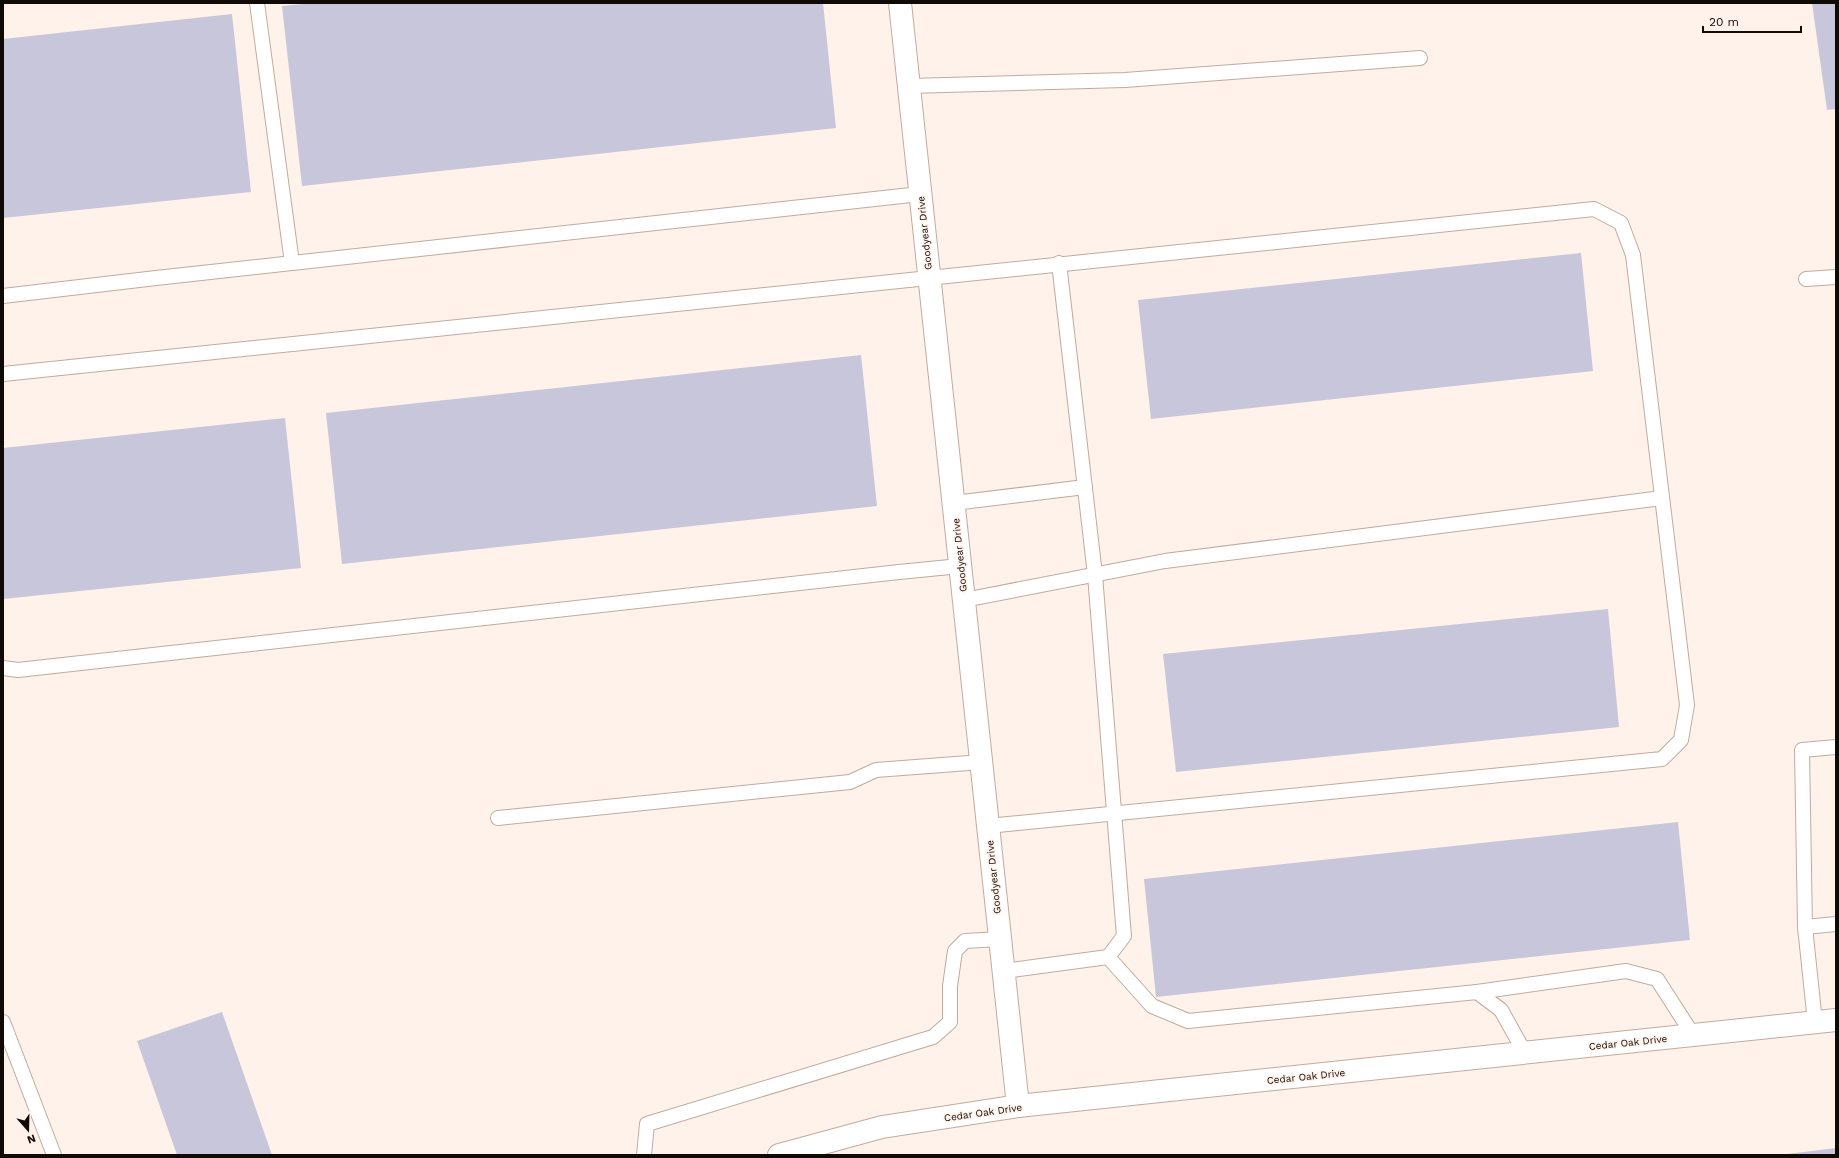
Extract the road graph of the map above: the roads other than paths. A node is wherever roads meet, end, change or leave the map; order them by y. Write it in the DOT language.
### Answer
graph roads {
  1 [pos="257,3"];
  2 [pos="900,3"];
  3 [pos="1420,58"];
  4 [pos="909,86"];
  5 [pos="920,194"];
  6 [pos="292,263"];
  7 [pos="1059,263"];
  8 [pos="929,277"];
  9 [pos="1836,277"];
  10 [pos="1806,279"];
  11 [pos="3,296"];
  12 [pos="3,374"];
  13 [pos="1085,487"];
  14 [pos="1662,498"];
  15 [pos="954,503"];
  16 [pos="960,566"];
  17 [pos="1095,575"];
  18 [pos="964,600"];
  19 [pos="3,668"];
  20 [pos="1836,747"];
  21 [pos="982,762"];
  22 [pos="1114,813"];
  23 [pos="498,818"];
  24 [pos="988,826"];
  25 [pos="1836,924"];
  26 [pos="1805,927"];
  27 [pos="1000,939"];
  28 [pos="1108,958"];
  29 [pos="1004,971"];
  30 [pos="1477,992"];
  31 [pos="1826,1021"];
  32 [pos="3,1022"];
  33 [pos="1693,1035"];
  34 [pos="1525,1053"];
  35 [pos="1018,1106"];
  36 [pos="54,1155"];
  37 [pos="644,1155"];
  38 [pos="779,1155"];
  1 -- 6 [label="lane"];
  2 -- 4 [label="street, Goodyear Drive"];
  3 -- 4 [label="lane"];
  4 -- 5 [label="street, Goodyear Drive"];
  5 -- 6 [label="lane"];
  5 -- 8 [label="street, Goodyear Drive"];
  6 -- 11 [label="lane"];
  7 -- 8 [label="lane"];
  7 -- 13 [label="lane"];
  7 -- 14 [label="lane"];
  8 -- 12 [label="lane"];
  8 -- 15 [label="street, Goodyear Drive"];
  9 -- 10 [label="lane"];
  13 -- 15 [label="lane"];
  13 -- 17 [label="lane"];
  14 -- 17 [label="lane"];
  14 -- 22 [label="lane"];
  15 -- 16 [label="street, Goodyear Drive"];
  16 -- 18 [label="street, Goodyear Drive"];
  16 -- 19 [label="lane"];
  17 -- 18 [label="lane"];
  17 -- 22 [label="lane"];
  18 -- 21 [label="street, Goodyear Drive"];
  20 -- 26 [label="lane"];
  21 -- 23 [label="lane"];
  21 -- 24 [label="street, Goodyear Drive"];
  22 -- 24 [label="lane"];
  22 -- 28 [label="lane"];
  24 -- 27 [label="street, Goodyear Drive"];
  25 -- 26 [label="lane"];
  26 -- 31 [label="lane"];
  27 -- 29 [label="street, Goodyear Drive"];
  27 -- 37 [label="lane"];
  28 -- 29 [label="lane"];
  28 -- 30 [label="lane"];
  29 -- 35 [label="street, Goodyear Drive"];
  30 -- 33 [label="lane"];
  30 -- 34 [label="lane"];
  31 -- 33 [label="street, Cedar Oak Drive"];
  32 -- 36 [label="lane"];
  33 -- 34 [label="street, Cedar Oak Drive"];
  34 -- 35 [label="street, Cedar Oak Drive"];
  35 -- 38 [label="street, Cedar Oak Drive"];
}
